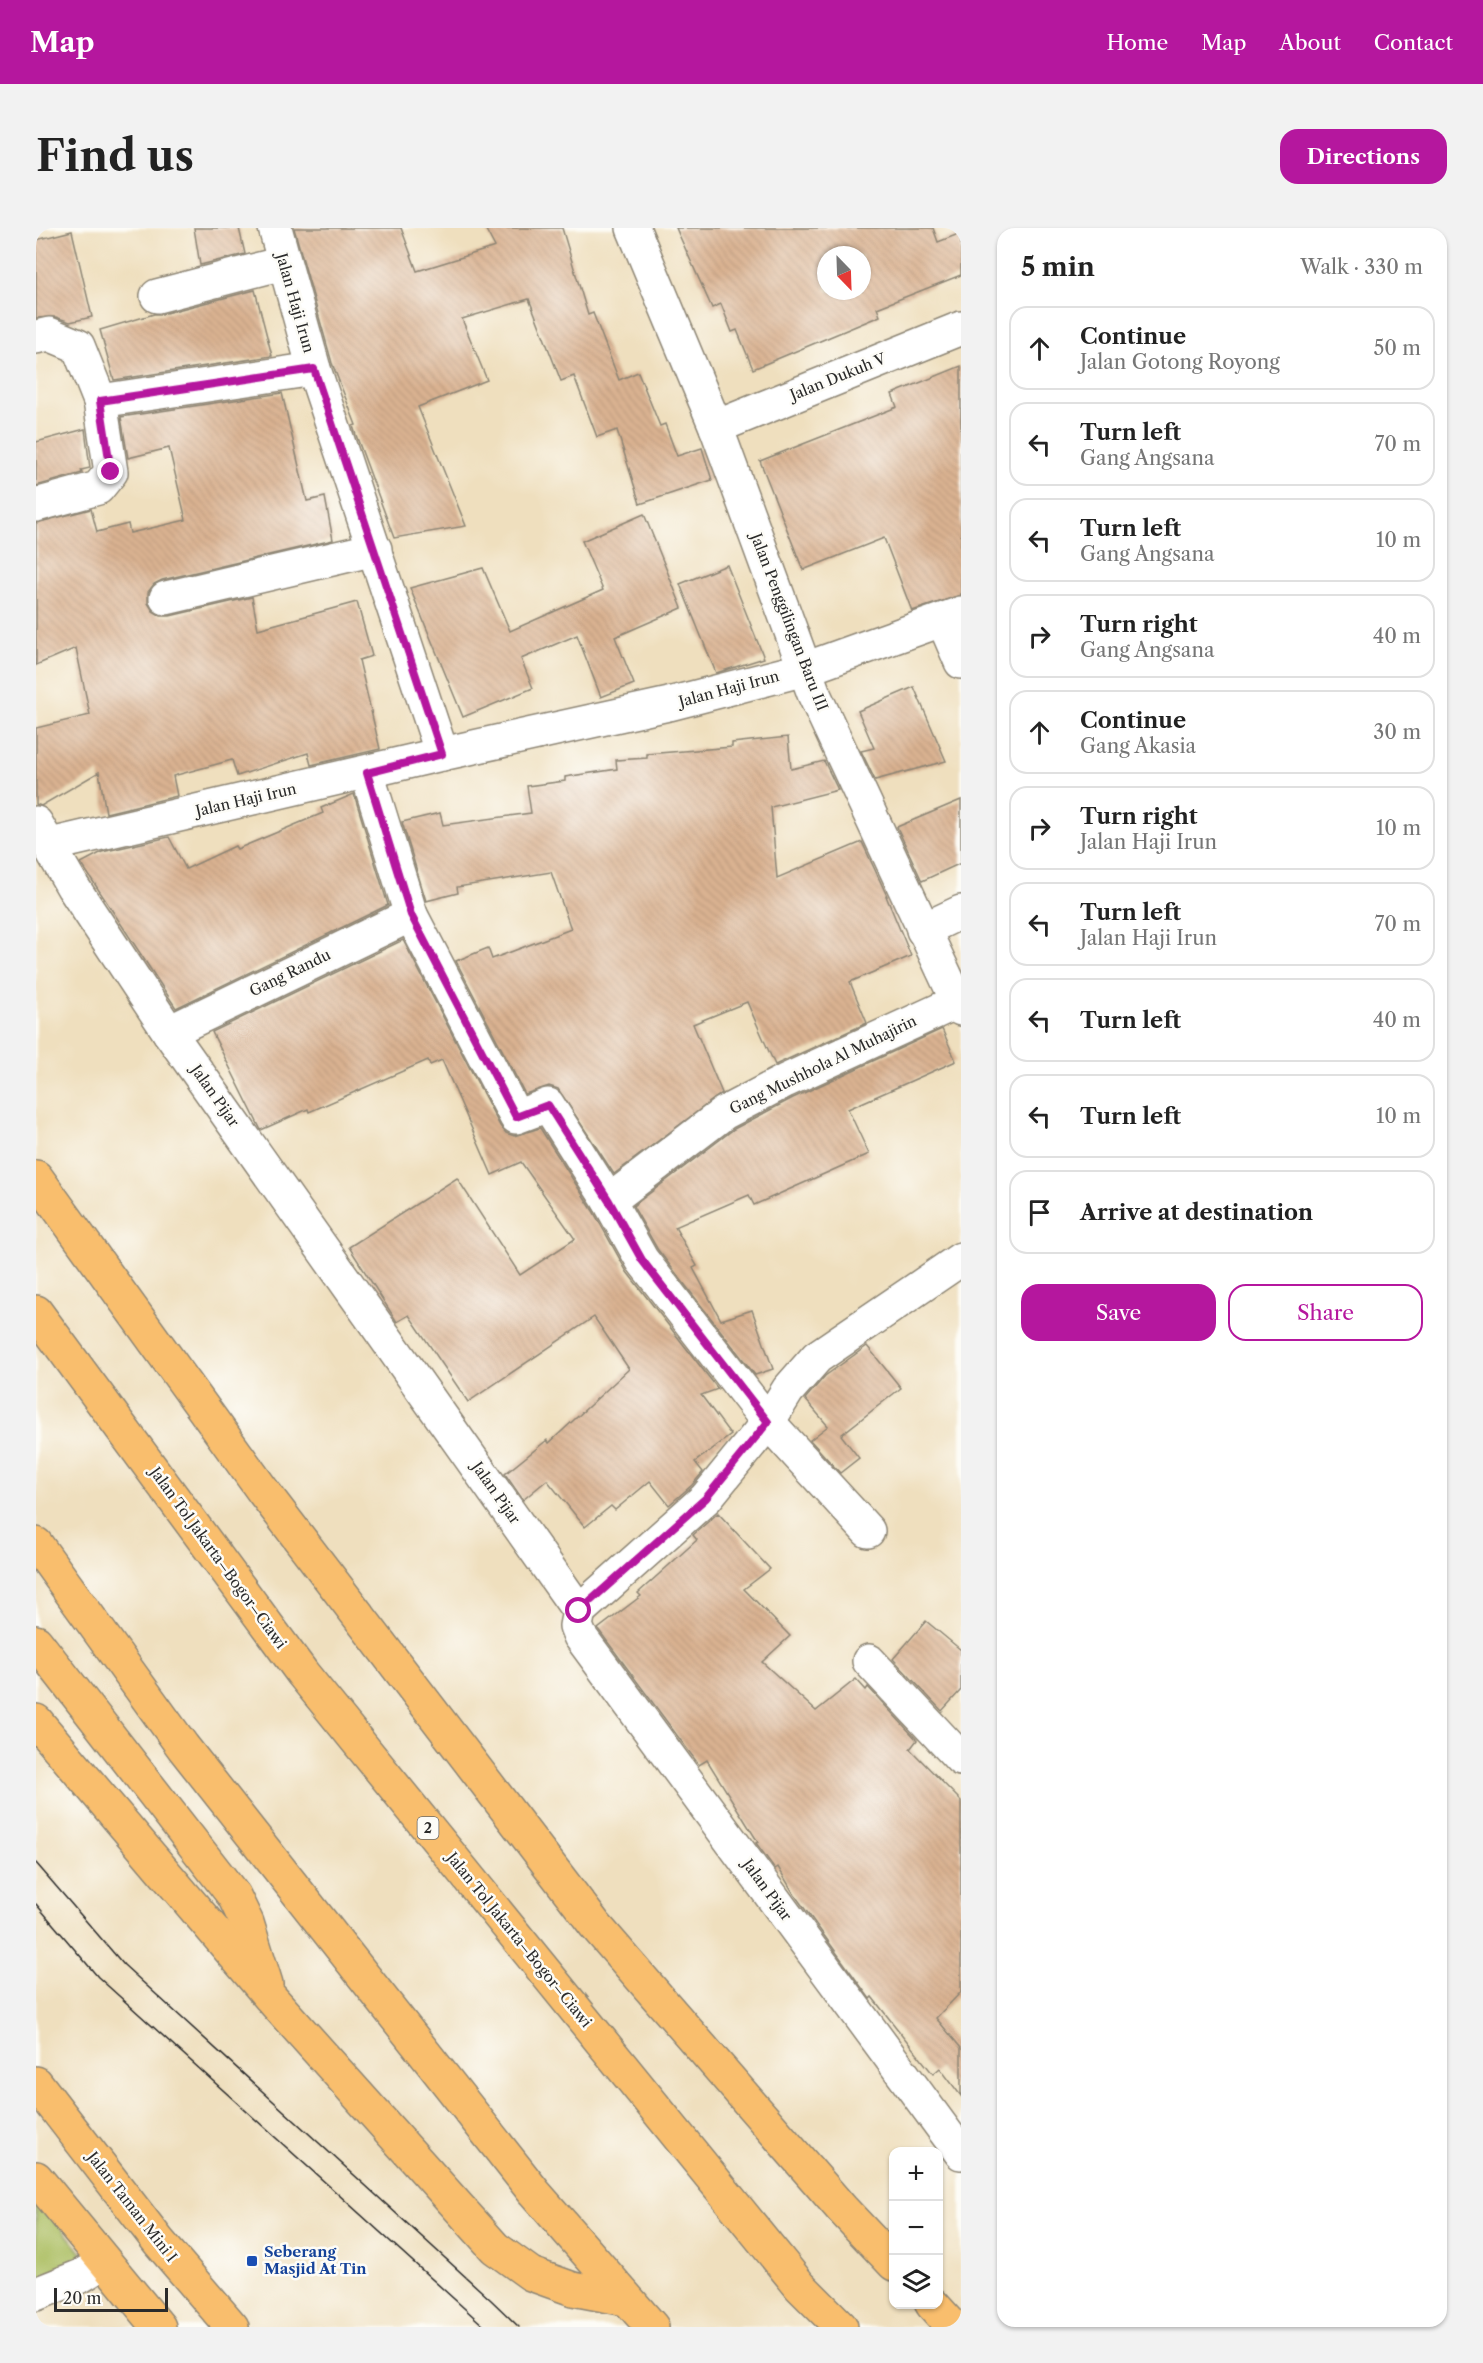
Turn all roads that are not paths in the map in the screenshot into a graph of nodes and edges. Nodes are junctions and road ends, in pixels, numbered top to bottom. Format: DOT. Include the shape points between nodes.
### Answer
graph roads {
  1 [pos="275,228"];
  2 [pos="633,228"];
  3 [pos="283,263"];
  4 [pos="157,296"];
  5 [pos="961,328"];
  6 [pos="36,337"];
  7 [pos="314,369"];
  8 [pos="100,401"];
  9 [pos="716,427"];
  10 [pos="36,505"];
  11 [pos="375,549"];
  12 [pos="166,598"];
  13 [pos="952,616"];
  14 [pos="961,662"];
  15 [pos="805,669"];
  16 [pos="442,754"];
  17 [pos="367,773"];
  18 [pos="43,834"];
  19 [pos="961,912"];
  20 [pos="411,915"];
  21 [pos="923,930"];
  22 [pos="959,1005"];
  23 [pos="169,1032"];
  24 [pos="36,1177"];
  25 [pos="609,1201"];
  26 [pos="961,1259"];
  27 [pos="36,1312"];
  28 [pos="768,1422"];
  29 [pos="868,1532"];
  30 [pos="36,1544"];
  31 [pos="579,1611"];
  32 [pos="36,1642"];
  33 [pos="869,1661"];
  34 [pos="36,1721"];
  35 [pos="961,1759"];
  36 [pos="270,1997"];
  37 [pos="36,2084"];
  38 [pos="961,2153"];
  39 [pos="36,2178"];
  40 [pos="889,2259"];
  41 [pos="104,2262"];
  42 [pos="36,2294"];
  43 [pos="626,2300"];
  44 [pos="937,2309"];
  45 [pos="159,2327"];
  46 [pos="232,2327"];
  47 [pos="652,2327"];
  48 [pos="841,2327"];
  49 [pos="953,2327"];
  1 -- 3 [label="street, Jalan Haji Irun"];
  2 -- 9 [label="street, Jalan Penggilingan Baru III"];
  3 -- 4 [label="street"];
  3 -- 7 [label="street, Jalan Haji Irun"];
  5 -- 9 [label="street, Jalan Dukuh V"];
  6 -- 8 [label="street" via="49,334 78,346"];
  7 -- 8 [label="street"];
  7 -- 11 [label="street, Jalan Haji Irun"];
  8 -- 10 [label="street" via="111,472 98,488"];
  9 -- 15 [label="street, Jalan Penggilingan Baru III"];
  11 -- 12 [label="street"];
  11 -- 16 [label="street, Jalan Haji Irun"];
  13 -- 14 [label="street"];
  13 -- 15 [label="street, Jalan Haji Irun"];
  15 -- 16 [label="street, Jalan Haji Irun" via="669,704"];
  15 -- 21 [label="street, Jalan Penggilingan Baru III"];
  16 -- 17 [label="street, Jalan Haji Irun"];
  17 -- 18 [label="street, Jalan Haji Irun"];
  17 -- 20 [label="street"];
  18 -- 23 [label="street, Jalan Pijar"];
  19 -- 21 [label="street"];
  20 -- 23 [label="street, Gang Randu"];
  20 -- 25 [label="street" via="516,1117 548,1105"];
  21 -- 22 [label="street, Jalan Penggilingan Baru III"];
  22 -- 25 [label="street, Gang Mushhola Al Muhajirin" via="785,1081 723,1113"];
  23 -- 31 [label="street, Jalan Pijar"];
  24 -- 40 [label="main road" via="263,1491 595,1925"];
  25 -- 28 [label="street" via="642,1260"];
  26 -- 28 [label="street" via="817,1357 788,1390"];
  27 -- 48 [label="main road, Jalan Tol Jakarta–Bogor–Ciawi / 2" via="303,1674 800,2286"];
  28 -- 29 [label="street"];
  28 -- 31 [label="street" via="706,1498"];
  30 -- 43 [label="main road" via="183,1747 534,2192"];
  31 -- 38 [label="street, Jalan Pijar" via="576,1626 580,1636"];
  32 -- 36 [label="main road" via="234,1896 247,1923"];
  33 -- 35 [label="street"];
  34 -- 36 [label="main road"];
  36 -- 43 [label="main road" via="495,2248 531,2274 573,2289"];
  37 -- 46 [label="main road, Jalan Taman Mini I" via="159,2242"];
  39 -- 41 [label="main road"];
  41 -- 42 [label="street"];
  41 -- 45 [label="main road"];
  43 -- 47 [label="main road"];
  44 -- 49 [label="main road"];
}
